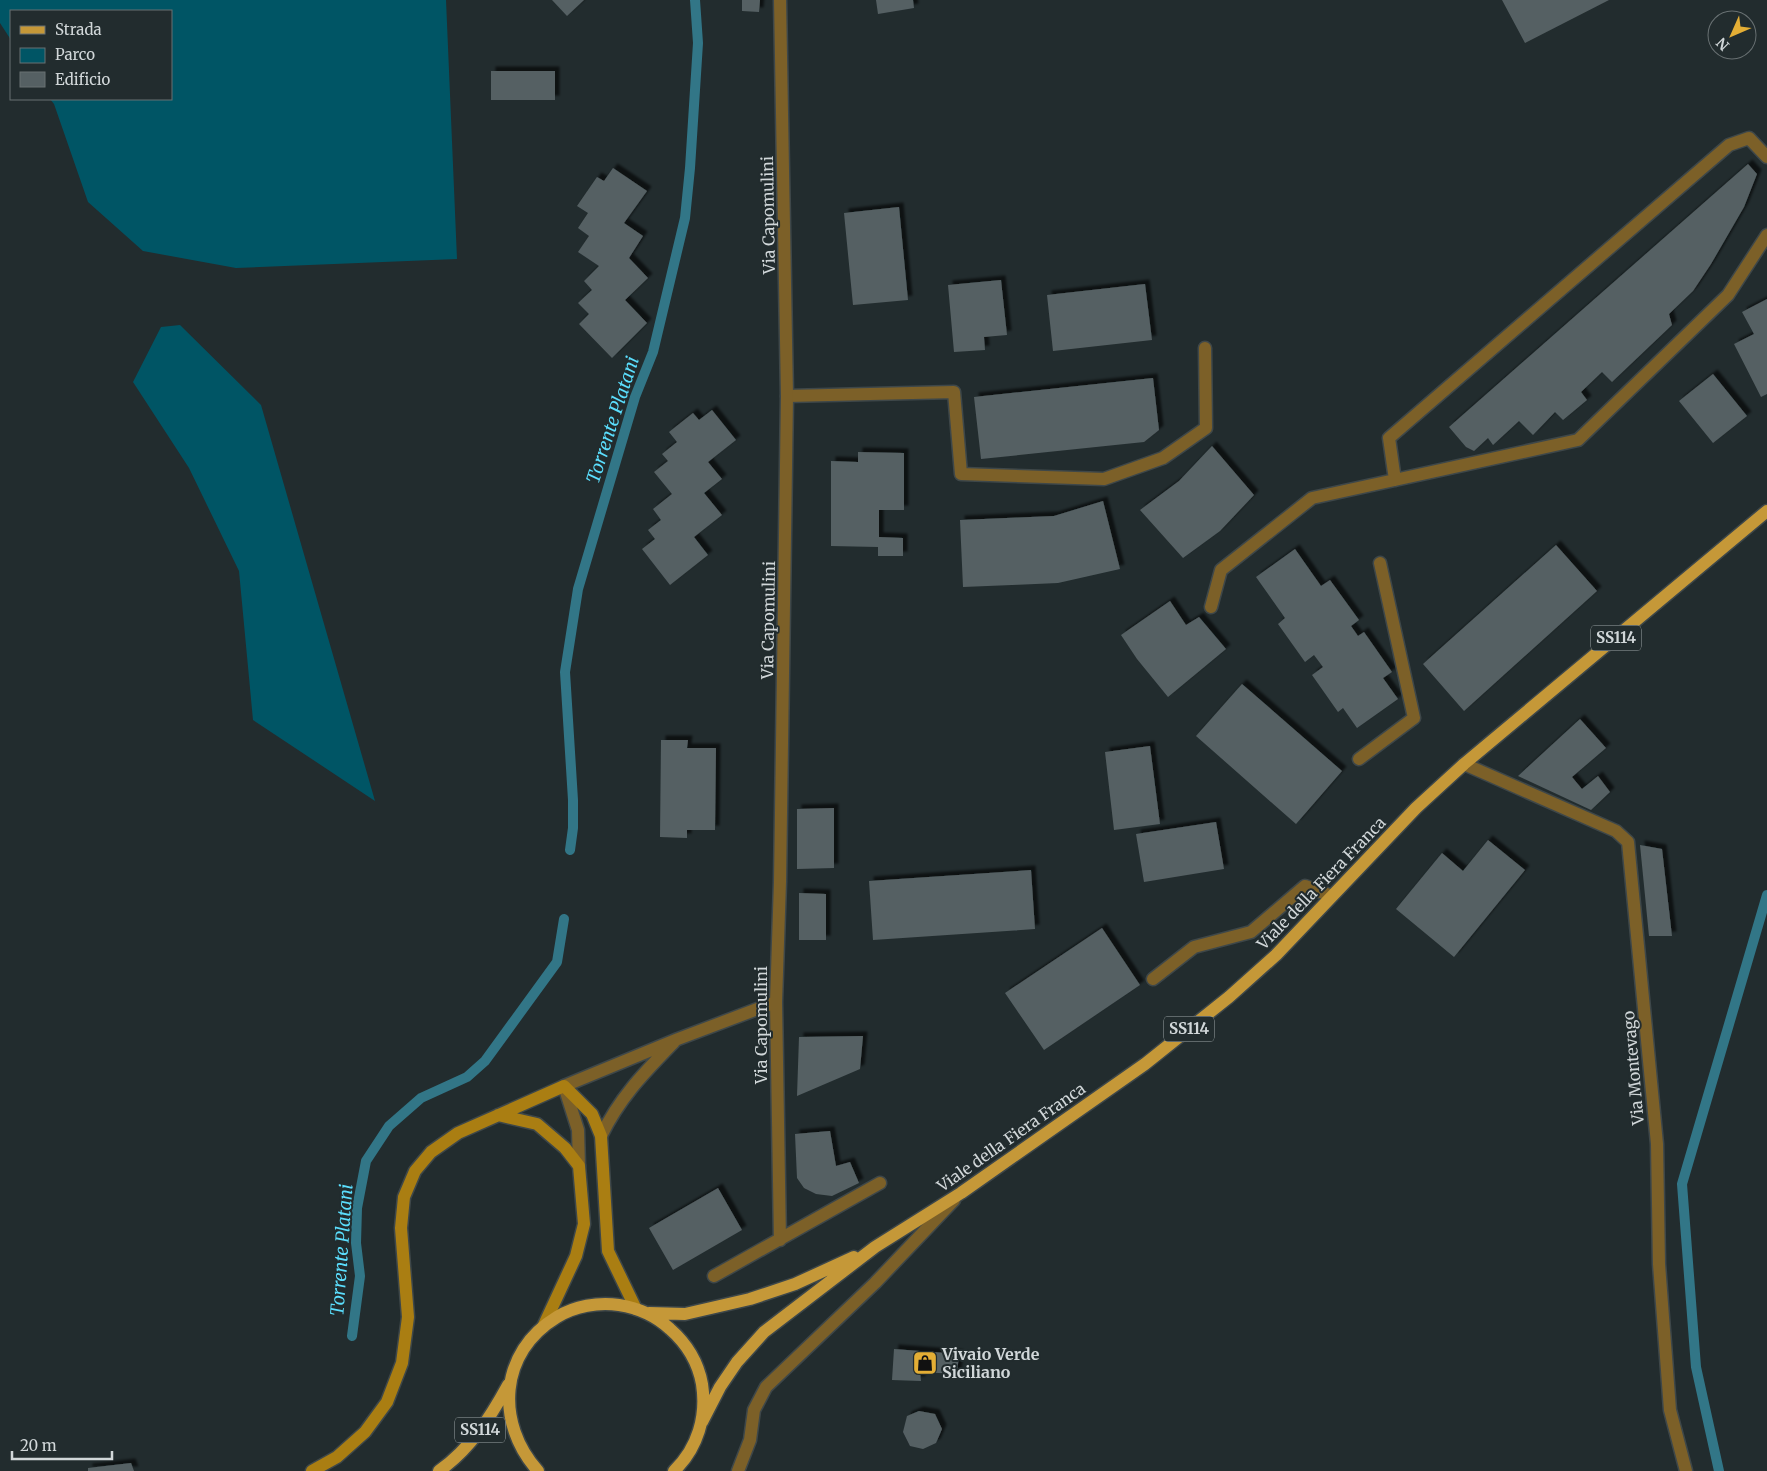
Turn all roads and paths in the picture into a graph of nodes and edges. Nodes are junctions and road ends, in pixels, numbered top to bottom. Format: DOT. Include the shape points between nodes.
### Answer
graph roads {
  1 [pos="780,0"];
  2 [pos="1767,157"];
  3 [pos="1767,235"];
  4 [pos="1205,348"];
  5 [pos="787,396"];
  6 [pos="1395,480"];
  7 [pos="1767,511"];
  8 [pos="1380,563"];
  9 [pos="1211,607"];
  10 [pos="1359,759"];
  11 [pos="1464,764"];
  12 [pos="1332,896"];
  13 [pos="1153,979"];
  14 [pos="776,1002"];
  15 [pos="678,1039"];
  16 [pos="564,1086"];
  17 [pos="498,1115"];
  18 [pos="601,1136"];
  19 [pos="579,1166"];
  20 [pos="880,1184"];
  21 [pos="961,1193"];
  22 [pos="780,1240"];
  23 [pos="875,1247"];
  24 [pos="714,1276"];
  25 [pos="641,1311"];
  26 [pos="543,1327"];
  27 [pos="511,1380"];
  28 [pos="702,1422"];
  29 [pos="312,1471"];
  30 [pos="439,1471"];
  31 [pos="538,1471"];
  32 [pos="674,1471"];
  33 [pos="738,1471"];
  34 [pos="1686,1471"];
  1 -- 5 [label="street, Via Capomulini"];
  2 -- 6 [label="street" via="1749,138 1729,145 1390,438"];
  3 -- 6 [label="street" via="1728,295 1578,440"];
  4 -- 5 [label="street" via="1206,428 1162,458 1104,479 961,474 954,392"];
  5 -- 14 [label="street, Via Capomulini"];
  6 -- 9 [label="street" via="1312,498 1221,570"];
  7 -- 11 [label="main road, Viale della Fiera Franca / SS114"];
  8 -- 10 [label="street" via="1414,718"];
  11 -- 12 [label="main road, Viale della Fiera Franca / SS114" via="1416,808"];
  11 -- 34 [label="street, Via Montevago" via="1616,831 1628,842 1657,1144 1659,1264 1670,1410"];
  12 -- 13 [label="street" via="1305,886 1251,932 1194,947"];
  12 -- 21 [label="main road, Viale della Fiera Franca / SS114" via="1276,955 1229,997 1145,1064"];
  14 -- 15 [label="street"];
  14 -- 22 [label="street, Via Capomulini"];
  15 -- 16 [label="street"];
  15 -- 18 [label="street" via="637,1080 612,1113"];
  16 -- 17 [label="main road"];
  16 -- 18 [label="main road" via="592,1114"];
  16 -- 19 [label="street" via="578,1130"];
  17 -- 19 [label="main road" via="537,1124 565,1148"];
  17 -- 29 [label="main road" via="458,1133 431,1152 415,1171 404,1197 401,1228 408,1317 402,1364 387,1402 365,1432 337,1457"];
  18 -- 25 [label="main road" via="608,1251"];
  19 -- 26 [label="main road" via="584,1224 576,1256"];
  20 -- 22 [label="street"];
  21 -- 23 [label="main road, Viale della Fiera Franca / SS114"];
  21 -- 33 [label="street" via="875,1283 766,1387 754,1410 750,1440"];
  22 -- 24 [label="street"];
  23 -- 25 [label="main road" via="795,1284 750,1299 685,1314"];
  23 -- 28 [label="main road" via="764,1332 731,1371"];
  25 -- 26 [label="main road" via="614,1304 593,1305 566,1312"];
  25 -- 28 [label="main road" via="665,1324 688,1348 701,1378"];
  26 -- 27 [label="main road" via="522,1351"];
  27 -- 30 [label="main road, SS114" via="487,1422 455,1460"];
  27 -- 31 [label="main road" via="509,1408 514,1435"];
  28 -- 32 [label="main road" via="690,1452"];
}
